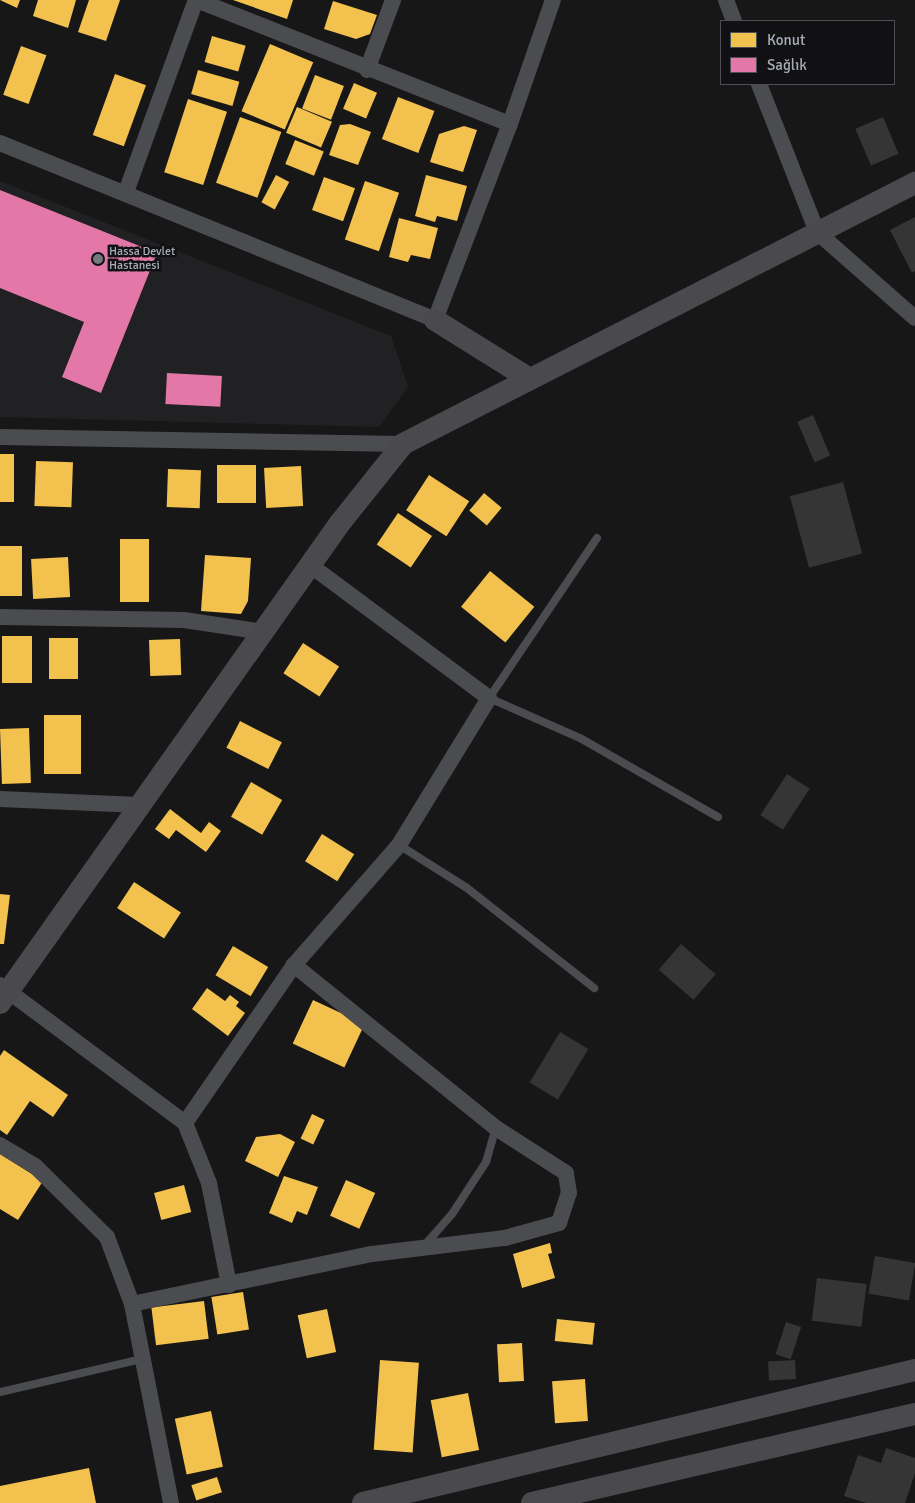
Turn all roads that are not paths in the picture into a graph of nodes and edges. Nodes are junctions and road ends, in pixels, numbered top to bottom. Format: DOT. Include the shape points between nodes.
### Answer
graph roads {
  1 [pos="197,0"];
  2 [pos="393,0"];
  3 [pos="553,0"];
  4 [pos="726,0"];
  5 [pos="734,20"];
  6 [pos="367,70"];
  7 [pos="759,85"];
  8 [pos="510,124"];
  9 [pos="0,143"];
  10 [pos="915,182"];
  11 [pos="126,192"];
  12 [pos="817,232"];
  13 [pos="915,318"];
  14 [pos="435,320"];
  15 [pos="528,378"];
  16 [pos="0,437"];
  17 [pos="403,444"];
  18 [pos="597,538"];
  19 [pos="310,565"];
  20 [pos="0,617"];
  21 [pos="262,632"];
  22 [pos="489,698"];
  23 [pos="0,800"];
  24 [pos="139,805"];
  25 [pos="718,817"];
  26 [pos="399,845"];
  27 [pos="294,965"];
  28 [pos="594,988"];
  29 [pos="2,993"];
  30 [pos="185,1124"];
  31 [pos="496,1128"];
  32 [pos="0,1145"];
  33 [pos="421,1250"];
  34 [pos="229,1285"];
  35 [pos="132,1304"];
  36 [pos="142,1359"];
  37 [pos="915,1370"];
  38 [pos="0,1392"];
  39 [pos="915,1414"];
  40 [pos="171,1503"];
  41 [pos="363,1503"];
  42 [pos="532,1503"];
  1 -- 6 [label="street"];
  1 -- 11 [label="street"];
  2 -- 6 [label="street"];
  3 -- 8 [label="street"];
  4 -- 5 [label="street"];
  6 -- 8 [label="street"];
  7 -- 12 [label="street"];
  8 -- 14 [label="street"];
  9 -- 11 [label="street"];
  10 -- 12 [label="street"];
  11 -- 14 [label="street"];
  12 -- 13 [label="street"];
  12 -- 15 [label="street"];
  14 -- 15 [label="street"];
  15 -- 17 [label="street"];
  16 -- 17 [label="street"];
  17 -- 19 [label="street"];
  18 -- 22 [label="lane"];
  19 -- 21 [label="street"];
  19 -- 22 [label="street"];
  20 -- 21 [label="street" via="184,620"];
  21 -- 24 [label="street"];
  22 -- 25 [label="lane" via="580,738"];
  22 -- 26 [label="street"];
  23 -- 24 [label="street"];
  24 -- 29 [label="street"];
  26 -- 27 [label="street"];
  26 -- 28 [label="lane" via="467,888"];
  27 -- 30 [label="street"];
  27 -- 31 [label="street"];
  29 -- 30 [label="street"];
  30 -- 34 [label="street" via="209,1183"];
  31 -- 33 [label="lane" via="486,1162 452,1214"];
  31 -- 33 [label="street" via="566,1173 570,1193 559,1223 505,1238"];
  32 -- 35 [label="street" via="35,1166 107,1236"];
  33 -- 34 [label="street" via="372,1254"];
  34 -- 35 [label="street"];
  35 -- 36 [label="street"];
  36 -- 38 [label="lane"];
  36 -- 40 [label="street"];
  37 -- 41 [label="street"];
  39 -- 42 [label="street"];
}
